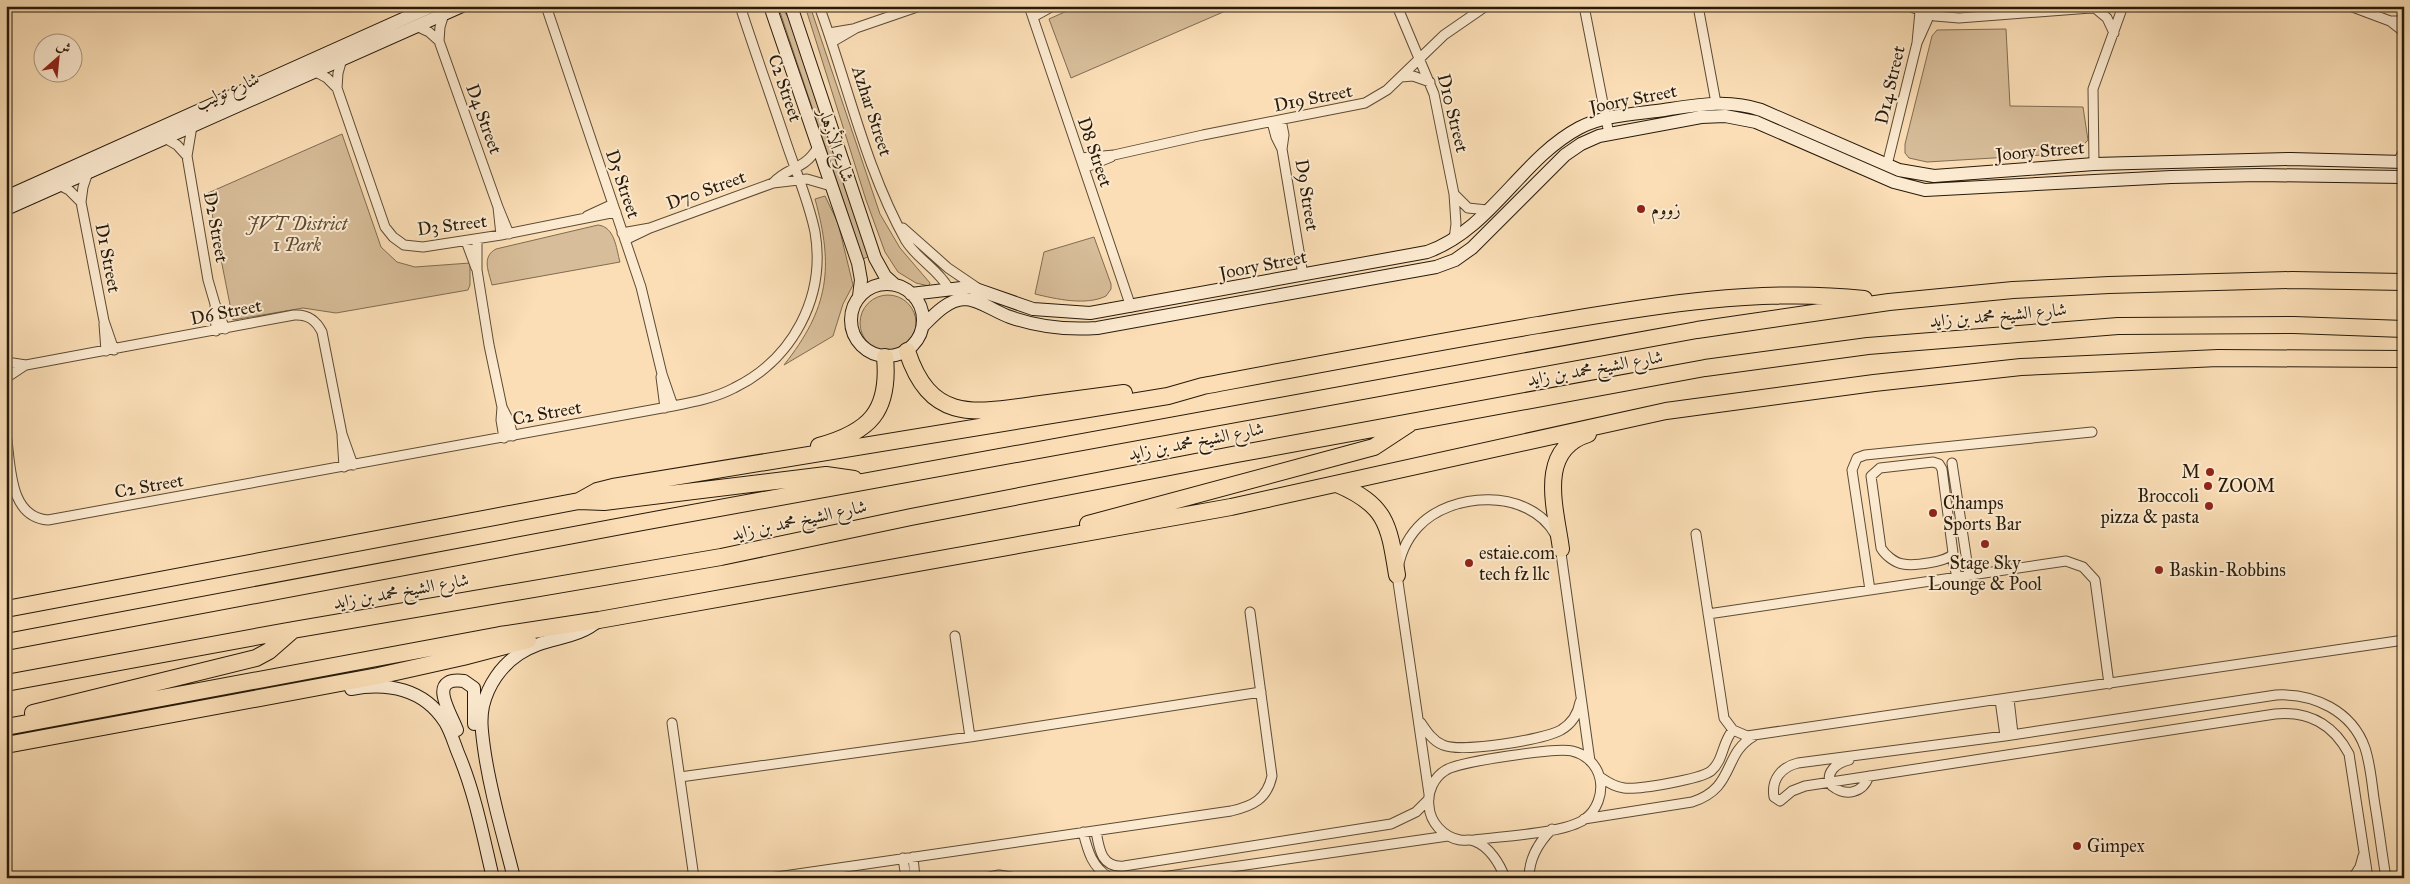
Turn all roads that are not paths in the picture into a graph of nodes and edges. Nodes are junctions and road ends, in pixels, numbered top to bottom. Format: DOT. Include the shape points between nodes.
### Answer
graph roads {
  1 [pos="432,6"];
  2 [pos="462,6"];
  3 [pos="546,6"];
  4 [pos="740,6"];
  5 [pos="770,6"];
  6 [pos="791,6"];
  7 [pos="819,6"];
  8 [pos="920,6"];
  9 [pos="1053,6"];
  10 [pos="1398,6"];
  11 [pos="1486,6"];
  12 [pos="1584,6"];
  13 [pos="1698,6"];
  14 [pos="1909,6"];
  15 [pos="2117,6"];
  16 [pos="2123,6"];
  17 [pos="2350,6"];
  18 [pos="1031,7"];
  19 [pos="2095,8"];
  20 [pos="1920,11"];
  21 [pos="444,14"];
  22 [pos="1930,14"];
  23 [pos="1033,17"];
  24 [pos="2390,21"];
  25 [pos="2404,21"];
  26 [pos="416,26"];
  27 [pos="2404,32"];
  28 [pos="2114,33"];
  29 [pos="831,37"];
  30 [pos="439,42"];
  31 [pos="1917,43"];
  32 [pos="1420,57"];
  33 [pos="342,59"];
  34 [pos="314,71"];
  35 [pos="1401,77"];
  36 [pos="1430,82"];
  37 [pos="337,88"];
  38 [pos="1716,103"];
  39 [pos="1606,118"];
  40 [pos="1277,121"];
  41 [pos="192,126"];
  42 [pos="1608,134"];
  43 [pos="165,138"];
  44 [pos="818,147"];
  45 [pos="1114,155"];
  46 [pos="187,156"];
  47 [pos="1081,158"];
  48 [pos="2402,158"];
  49 [pos="2094,164"];
  50 [pos="1887,165"];
  51 [pos="1084,168"];
  52 [pos="795,170"];
  53 [pos="88,172"];
  54 [pos="2404,178"];
  55 [pos="798,179"];
  56 [pos="773,183"];
  57 [pos="2047,183"];
  58 [pos="59,185"];
  59 [pos="832,186"];
  60 [pos="1454,194"];
  61 [pos="6,197"];
  62 [pos="81,202"];
  63 [pos="6,208"];
  64 [pos="614,208"];
  65 [pos="1487,210"];
  66 [pos="900,224"];
  67 [pos="505,235"];
  68 [pos="624,237"];
  69 [pos="1454,239"];
  70 [pos="477,240"];
  71 [pos="466,241"];
  72 [pos="478,270"];
  73 [pos="1303,275"];
  74 [pos="2404,282"];
  75 [pos="895,285"];
  76 [pos="978,288"];
  77 [pos="949,289"];
  78 [pos="912,294"];
  79 [pos="860,296"];
  80 [pos="1254,300"];
  81 [pos="1008,301"];
  82 [pos="1889,302"];
  83 [pos="1131,307"];
  84 [pos="1002,314"];
  85 [pos="923,326"];
  86 [pos="1076,328"];
  87 [pos="2404,328"];
  88 [pos="220,330"];
  89 [pos="110,350"];
  90 [pos="907,351"];
  91 [pos="885,357"];
  92 [pos="2337,358"];
  93 [pos="2404,359"];
  94 [pos="6,364"];
  95 [pos="26,365"];
  96 [pos="2404,371"];
  97 [pos="6,378"];
  98 [pos="1203,386"];
  99 [pos="669,407"];
  100 [pos="1666,410"];
  101 [pos="1411,422"];
  102 [pos="2092,432"];
  103 [pos="6,433"];
  104 [pos="508,437"];
  105 [pos="1952,463"];
  106 [pos="349,466"];
  107 [pos="737,468"];
  108 [pos="865,482"];
  109 [pos="1337,484"];
  110 [pos="579,501"];
  111 [pos="1696,534"];
  112 [pos="1062,538"];
  113 [pos="1561,549"];
  114 [pos="1952,556"];
  115 [pos="1398,575"];
  116 [pos="1969,575"];
  117 [pos="1956,577"];
  118 [pos="1870,590"];
  119 [pos="6,609"];
  120 [pos="1250,612"];
  121 [pos="1708,614"];
  122 [pos="599,620"];
  123 [pos="574,624"];
  124 [pos="293,630"];
  125 [pos="955,636"];
  126 [pos="2401,641"];
  127 [pos="6,642"];
  128 [pos="6,683"];
  129 [pos="2109,684"];
  130 [pos="307,690"];
  131 [pos="1261,692"];
  132 [pos="1581,698"];
  133 [pos="2004,699"];
  134 [pos="1418,719"];
  135 [pos="6,720"];
  136 [pos="672,723"];
  137 [pos="6,727"];
  138 [pos="1733,730"];
  139 [pos="2009,735"];
  140 [pos="1754,736"];
  141 [pos="970,737"];
  142 [pos="6,745"];
  143 [pos="1860,755"];
  144 [pos="1590,761"];
  145 [pos="486,767"];
  146 [pos="466,769"];
  147 [pos="1869,776"];
  148 [pos="680,777"];
  149 [pos="1600,777"];
  150 [pos="1830,782"];
  151 [pos="1429,796"];
  152 [pos="1584,820"];
  153 [pos="1096,830"];
  154 [pos="1552,830"];
  155 [pos="1083,832"];
  156 [pos="1448,836"];
  157 [pos="1474,840"];
  158 [pos="2364,850"];
  159 [pos="908,858"];
  160 [pos="515,875"];
  161 [pos="493,878"];
  162 [pos="694,878"];
  163 [pos="770,878"];
  164 [pos="906,878"];
  165 [pos="915,878"];
  166 [pos="985,878"];
  167 [pos="1016,878"];
  168 [pos="1110,878"];
  169 [pos="1155,878"];
  170 [pos="1505,878"];
  171 [pos="1529,878"];
  172 [pos="2353,878"];
  173 [pos="2368,878"];
  174 [pos="2386,878"];
  1 -- 61 [label="street, شارع توليب"];
  2 -- 21 [label="street, شارع توليب"];
  3 -- 64 [label="street, D5 Street"];
  4 -- 52 [label="street, C2 Street"];
  5 -- 44 [label="street, شارع الأزهار"];
  6 -- 75 [label="street, شارع الأزهار" via="875,258 885,276"];
  7 -- 29 [label="street, Azhar Street"];
  8 -- 29 [label="street"];
  9 -- 23 [label="street"];
  10 -- 32 [label="street, D10 Street"];
  11 -- 32 [label="street, D19 Street" via="1458,24"];
  12 -- 39 [label="street"];
  13 -- 38 [label="street"];
  14 -- 20 [label="street"];
  15 -- 19 [label="street"];
  16 -- 28 [label="street"];
  17 -- 24 [label="street"];
  18 -- 23 [label="street, D8 Street"];
  19 -- 22 [label="street" via="1958,18"];
  19 -- 28 [label="street" via="2107,18"];
  20 -- 22 [label="street"];
  20 -- 31 [label="street, D14 Street"];
  21 -- 26 [label="street, شارع توليب"];
  21 -- 30 [label="street, D4 Street"];
  22 -- 31 [label="street"];
  23 -- 47 [label="street, D8 Street"];
  24 -- 25 [label="street"];
  24 -- 27 [label="street"];
  26 -- 30 [label="street"];
  26 -- 33 [label="street, شارع توليب"];
  28 -- 49 [label="street" via="2092,96"];
  29 -- 66 [label="street, Azhar Street" via="873,168"];
  30 -- 67 [label="street, D4 Street"];
  31 -- 50 [label="street, D14 Street"];
  32 -- 35 [label="street, D19 Street"];
  32 -- 36 [label="street, D10 Street"];
  33 -- 34 [label="street, شارع توليب"];
  33 -- 37 [label="street, D3 Street"];
  34 -- 37 [label="street"];
  34 -- 41 [label="street, شارع توليب"];
  35 -- 36 [label="street" via="1413,76"];
  35 -- 40 [label="street, D19 Street" via="1365,104"];
  36 -- 60 [label="street, D10 Street" via="1439,112"];
  37 -- 71 [label="street, D3 Street" via="389,232 404,244 416,248"];
  38 -- 39 [label="street, Joory Street"];
  38 -- 50 [label="street, Joory Street" via="1739,104 1761,110"];
  39 -- 42 [label="street"];
  39 -- 65 [label="street, Joory Street" via="1563,138"];
  40 -- 45 [label="street, D19 Street"];
  40 -- 73 [label="street, D9 Street" via="1276,137 1282,149"];
  41 -- 43 [label="street, شارع توليب"];
  41 -- 46 [label="street, D2 Street"];
  42 -- 57 [label="street, Joory Street" via="1701,117 1735,117 1756,122 1914,189 1941,191"];
  42 -- 80 [label="street, Joory Street" via="1581,144 1565,155 1472,248 1450,262 1426,270"];
  43 -- 46 [label="street"];
  43 -- 53 [label="street, شارع توليب"];
  44 -- 52 [label="street, D70 Street"];
  44 -- 59 [label="street, شارع الأزهار"];
  45 -- 47 [label="street, D19 Street"];
  45 -- 51 [label="street, D19 Street"];
  46 -- 88 [label="street, D2 Street"];
  47 -- 51 [label="street, D8 Street"];
  48 -- 49 [label="street, Joory Street"];
  49 -- 50 [label="street, Joory Street" via="1934,176 1910,173"];
  49 -- 57 [label="street" via="2084,171 2055,175"];
  51 -- 83 [label="street, D8 Street"];
  52 -- 55 [label="street, C2 Street"];
  52 -- 56 [label="street, D70 Street"];
  53 -- 58 [label="street, شارع توليب"];
  53 -- 62 [label="street, D1 Street"];
  54 -- 57 [label="street, Joory Street" via="2251,176"];
  55 -- 56 [label="street, D70 Street"];
  55 -- 59 [label="street, D70 Street" via="816,180"];
  55 -- 99 [label="street, C2 Street" via="812,222 817,251 814,289 801,325 779,356 750,380 715,396"];
  56 -- 68 [label="street, D70 Street"];
  58 -- 62 [label="street, D1 Street"];
  58 -- 63 [label="street, شارع توليب"];
  59 -- 79 [label="street, شارع الأزهار" via="858,263"];
  60 -- 65 [label="street" via="1468,208"];
  60 -- 69 [label="street, D10 Street"];
  62 -- 89 [label="street, D1 Street"];
  64 -- 67 [label="street, D3 Street" via="585,218"];
  64 -- 68 [label="street, D5 Street"];
  65 -- 69 [label="street, Joory Street"];
  66 -- 76 [label="street, Azhar Street" via="948,268"];
  66 -- 77 [label="street, Azhar Street" via="912,249"];
  67 -- 70 [label="street, D3 Street"];
  68 -- 99 [label="street, D5 Street" via="641,287"];
  69 -- 73 [label="street, Joory Street" via="1427,252"];
  70 -- 71 [label="street, D3 Street"];
  70 -- 72 [label="street"];
  71 -- 72 [label="street"];
  72 -- 104 [label="street"];
  73 -- 80 [label="street" via="1293,285 1265,291"];
  73 -- 83 [label="street, Joory Street"];
  74 -- 82 [label="highway, شارع الشيخ محمد بن زايد" via="2292,280 2108,284"];
  75 -- 78 [label="street, شارع الأزهار"];
  75 -- 79 [label="street" via="876,286"];
  76 -- 77 [label="street, Joory Street" via="963,286"];
  76 -- 81 [label="street, Joory Street"];
  77 -- 78 [label="street, Joory Street"];
  78 -- 85 [label="street" via="921,309"];
  79 -- 91 [label="street, شارع الأزهار" via="854,303 850,320 854,336 869,352"];
  80 -- 86 [label="street, Joory Street" via="1108,327"];
  81 -- 83 [label="street, Joory Street" via="1033,309 1070,313"];
  81 -- 84 [label="street"];
  82 -- 98 [label="highway" via="1807,294 1695,301 1503,331"];
  82 -- 108 [label="highway, شارع الشيخ محمد بن زايد" via="1697,330"];
  83 -- 86 [label="street" via="1119,316"];
  84 -- 85 [label="street, Joory Street" via="975,301 959,300 942,309"];
  84 -- 86 [label="street, Joory Street" via="1042,325"];
  85 -- 90 [label="street"];
  87 -- 101 [label="highway, شارع الشيخ محمد بن زايد" via="2118,326 1868,346 1706,368"];
  88 -- 89 [label="street, D6 Street"];
  88 -- 106 [label="street, D6 Street" via="294,315 306,316 316,322 322,332"];
  89 -- 95 [label="street, D6 Street"];
  90 -- 91 [label="street"];
  90 -- 98 [label="highway" via="914,373 926,389 946,404 971,411 1166,387"];
  91 -- 107 [label="highway" via="885,393 864,426 842,439"];
  92 -- 93 [label="highway"];
  92 -- 96 [label="highway" via="2355,366"];
  92 -- 100 [label="highway" via="2218,358 2021,367"];
  94 -- 95 [label="street, D6 Street"];
  94 -- 97 [label="street"];
  95 -- 97 [label="street, D6 Street"];
  98 -- 107 [label="highway" via="1168,396"];
  99 -- 104 [label="street, C2 Street"];
  100 -- 109 [label="highway"];
  100 -- 113 [label="highway" via="1578,437 1560,454 1552,477"];
  101 -- 112 [label="highway" via="1374,447 1093,522"];
  101 -- 124 [label="highway, شارع الشيخ محمد بن زايد" via="911,517 721,557"];
  102 -- 118 [label="street" via="1857,458 1852,470"];
  103 -- 106 [label="street, C2 Street" via="19,503 31,516 42,520"];
  104 -- 106 [label="street, C2 Street"];
  105 -- 116 [label="street"];
  107 -- 110 [label="highway" via="613,487"];
  108 -- 110 [label="highway" via="826,475 604,502"];
  108 -- 127 [label="highway, شارع الشيخ محمد بن زايد"];
  109 -- 112 [label="highway"];
  109 -- 115 [label="highway" via="1364,497 1377,508 1391,538"];
  110 -- 119 [label="highway"];
  111 -- 121 [label="street"];
  112 -- 122 [label="highway"];
  113 -- 115 [label="street" via="1552,529 1527,507 1506,500 1477,501 1436,512 1419,526 1401,554"];
  113 -- 132 [label="street"];
  114 -- 114 [label="street" via="1940,466 1933,462 1872,472 1880,545 1884,553 1906,565 1947,560"];
  114 -- 117 [label="street"];
  115 -- 134 [label="street"];
  116 -- 117 [label="street"];
  116 -- 129 [label="street" via="2066,561 2090,572 2097,588"];
  117 -- 118 [label="street"];
  118 -- 121 [label="street"];
  120 -- 131 [label="street"];
  121 -- 138 [label="street" via="1722,711"];
  122 -- 123 [label="highway"];
  122 -- 145 [label="street" via="582,632 533,646 515,656 502,669 490,686 482,711"];
  123 -- 130 [label="highway" via="463,657"];
  123 -- 137 [label="highway"];
  124 -- 128 [label="highway, شارع الشيخ محمد بن زايد"];
  124 -- 135 [label="highway" via="256,658"];
  125 -- 141 [label="street"];
  126 -- 129 [label="street"];
  129 -- 133 [label="street"];
  130 -- 142 [label="highway"];
  130 -- 146 [label="street" via="328,693 382,686 418,696 446,722"];
  131 -- 141 [label="street"];
  131 -- 153 [label="street" via="1272,776 1259,801 1231,811"];
  132 -- 134 [label="street" via="1573,718 1556,732 1472,748 1442,745 1431,737"];
  132 -- 144 [label="street"];
  133 -- 139 [label="street"];
  133 -- 140 [label="street"];
  134 -- 151 [label="street"];
  136 -- 148 [label="street"];
  138 -- 140 [label="street"];
  138 -- 149 [label="street" via="1720,759 1706,774 1633,789 1619,787"];
  139 -- 143 [label="street"];
  139 -- 174 [label="street" via="2276,695 2298,695 2319,701 2346,719 2364,746"];
  140 -- 152 [label="street" via="1740,747 1724,779 1707,796 1692,802"];
  141 -- 148 [label="street"];
  143 -- 150 [label="street" via="1836,765 1830,773"];
  143 -- 150 [label="street" via="1788,766 1775,782 1774,797 1780,801 1800,787"];
  144 -- 149 [label="street"];
  144 -- 151 [label="street" via="1565,749 1463,764 1445,771 1433,785"];
  145 -- 146 [label="street" via="475,732 476,692 468,682 455,680 445,687 442,698 458,734"];
  145 -- 160 [label="street"];
  146 -- 161 [label="street"];
  147 -- 150 [label="street"];
  147 -- 150 [label="street" via="1861,789 1851,793 1841,792"];
  147 -- 158 [label="street" via="2275,714 2301,714 2325,724 2349,754"];
  148 -- 162 [label="street"];
  149 -- 152 [label="street" via="1600,796 1592,813"];
  151 -- 153 [label="street" via="1416,812 1391,824 1124,866 1110,864 1102,857"];
  151 -- 156 [label="street" via="1430,814"];
  152 -- 154 [label="street"];
  153 -- 155 [label="street"];
  154 -- 157 [label="street"];
  154 -- 171 [label="street" via="1536,848"];
  155 -- 159 [label="street"];
  155 -- 168 [label="street" via="1092,861"];
  156 -- 157 [label="street"];
  156 -- 169 [label="street"];
  157 -- 170 [label="street" via="1496,860"];
  158 -- 172 [label="street"];
  158 -- 173 [label="street"];
  159 -- 163 [label="street"];
  159 -- 164 [label="street"];
  159 -- 165 [label="street"];
  166 -- 167 [label="street" via="1000,875"];
}
